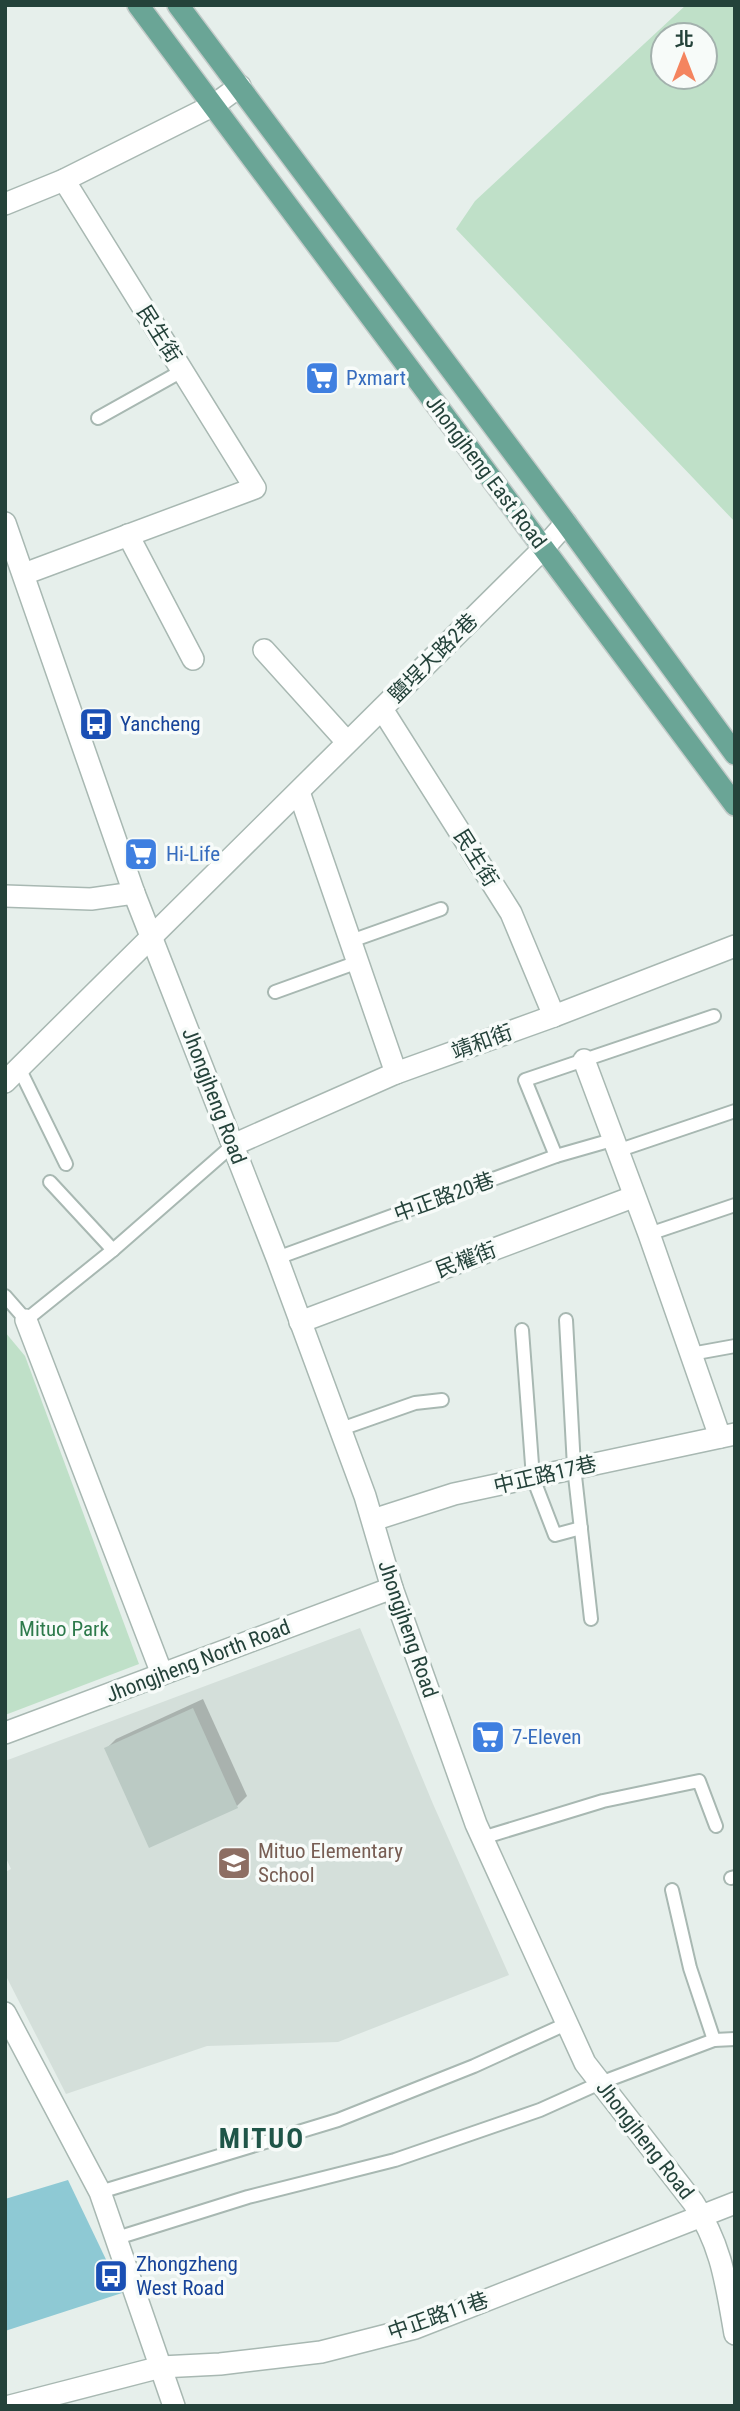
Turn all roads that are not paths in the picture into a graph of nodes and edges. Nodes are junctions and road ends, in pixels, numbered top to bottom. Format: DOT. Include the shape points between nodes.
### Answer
graph roads {
  1 [pos="138,5"];
  2 [pos="178,5"];
  3 [pos="240,86"];
  4 [pos="214,106"];
  5 [pos="64,180"];
  6 [pos="5,204"];
  7 [pos="182,371"];
  8 [pos="98,418"];
  9 [pos="5,523"];
  10 [pos="566,523"];
  11 [pos="128,535"];
  12 [pos="543,549"];
  13 [pos="24,574"];
  14 [pos="264,650"];
  15 [pos="193,659"];
  16 [pos="382,709"];
  17 [pos="347,742"];
  18 [pos="735,754"];
  19 [pos="299,792"];
  20 [pos="735,805"];
  21 [pos="134,893"];
  22 [pos="5,897"];
  23 [pos="441,909"];
  24 [pos="152,935"];
  25 [pos="351,941"];
  26 [pos="735,946"];
  27 [pos="358,962"];
  28 [pos="275,992"];
  29 [pos="554,1016"];
  30 [pos="713,1016"];
  31 [pos="584,1060"];
  32 [pos="396,1073"];
  33 [pos="12,1075"];
  34 [pos="735,1111"];
  35 [pos="233,1145"];
  36 [pos="614,1145"];
  37 [pos="556,1156"];
  38 [pos="66,1164"];
  39 [pos="50,1182"];
  40 [pos="633,1197"];
  41 [pos="735,1205"];
  42 [pos="649,1234"];
  43 [pos="113,1250"];
  44 [pos="277,1258"];
  45 [pos="5,1296"];
  46 [pos="566,1320"];
  47 [pos="26,1321"];
  48 [pos="300,1322"];
  49 [pos="523,1330"];
  50 [pos="735,1346"];
  51 [pos="691,1354"];
  52 [pos="442,1400"];
  53 [pos="341,1429"];
  54 [pos="727,1436"];
  55 [pos="574,1467"];
  56 [pos="533,1478"];
  57 [pos="373,1520"];
  58 [pos="581,1528"];
  59 [pos="392,1588"];
  60 [pos="591,1619"];
  61 [pos="162,1674"];
  62 [pos="5,1734"];
  63 [pos="716,1826"];
  64 [pos="482,1838"];
  65 [pos="672,1890"];
  66 [pos="5,2013"];
  67 [pos="566,2024"];
  68 [pos="735,2039"];
  69 [pos="713,2040"];
  70 [pos="13,2045"];
  71 [pos="600,2083"];
  72 [pos="100,2192"];
  73 [pos="735,2203"];
  74 [pos="702,2215"];
  75 [pos="117,2238"];
  76 [pos="735,2334"];
  77 [pos="161,2367"];
  78 [pos="10,2406"];
  79 [pos="174,2406"];
  1 -- 4 [label="main road, Jhongjheng East Road"];
  2 -- 3 [label="main road, Jhongjheng East Road"];
  3 -- 4 [label="street"];
  3 -- 10 [label="main road, Jhongjheng East Road"];
  4 -- 5 [label="street"];
  4 -- 12 [label="main road, Jhongjheng East Road"];
  5 -- 6 [label="street"];
  5 -- 7 [label="street, 民生街"];
  7 -- 8 [label="lane"];
  7 -- 11 [label="street, 民生街" via="254,488"];
  9 -- 13 [label="street, Jhongjheng Road"];
  10 -- 12 [label="street, 鹽埕大路2巷"];
  10 -- 18 [label="main road, Jhongjheng East Road"];
  11 -- 13 [label="street"];
  11 -- 15 [label="street"];
  12 -- 16 [label="street, 鹽埕大路2巷"];
  12 -- 20 [label="main road, Jhongjheng East Road"];
  13 -- 21 [label="street, Jhongjheng Road"];
  14 -- 17 [label="street"];
  16 -- 17 [label="street, 鹽埕大路2巷"];
  16 -- 29 [label="street, 民生街" via="511,913"];
  17 -- 19 [label="street, 鹽埕大路2巷"];
  19 -- 24 [label="street, 鹽埕大路2巷"];
  19 -- 25 [label="street"];
  21 -- 22 [label="street" via="91,899"];
  21 -- 24 [label="street, Jhongjheng Road"];
  23 -- 25 [label="lane"];
  24 -- 33 [label="street, 鹽埕大路2巷"];
  24 -- 35 [label="street, Jhongjheng Road"];
  25 -- 27 [label="street"];
  26 -- 29 [label="street, 靖和街"];
  27 -- 28 [label="lane"];
  27 -- 32 [label="street"];
  29 -- 32 [label="street, 靖和街"];
  30 -- 31 [label="lane"];
  31 -- 36 [label="street"];
  31 -- 37 [label="lane" via="525,1080"];
  32 -- 35 [label="street, 靖和街"];
  33 -- 38 [label="lane"];
  34 -- 36 [label="lane, 中正路20巷"];
  35 -- 43 [label="lane"];
  35 -- 44 [label="street, Jhongjheng Road"];
  36 -- 37 [label="lane, 中正路20巷"];
  36 -- 40 [label="street"];
  37 -- 44 [label="lane, 中正路20巷"];
  39 -- 43 [label="lane"];
  40 -- 42 [label="street"];
  40 -- 48 [label="street, 民權街"];
  41 -- 42 [label="lane"];
  42 -- 51 [label="street"];
  43 -- 47 [label="lane"];
  44 -- 48 [label="street, Jhongjheng Road"];
  45 -- 47 [label="lane"];
  46 -- 55 [label="lane"];
  47 -- 61 [label="street"];
  48 -- 53 [label="street, Jhongjheng Road"];
  49 -- 56 [label="lane"];
  50 -- 51 [label="lane"];
  51 -- 54 [label="street"];
  52 -- 53 [label="lane" via="415,1404"];
  53 -- 57 [label="street, Jhongjheng Road"];
  54 -- 55 [label="street, 中正路17巷"];
  55 -- 56 [label="street, 中正路17巷"];
  55 -- 58 [label="lane"];
  56 -- 57 [label="street, 中正路17巷" via="454,1494"];
  56 -- 58 [label="lane" via="555,1535"];
  57 -- 59 [label="street, Jhongjheng Road"];
  58 -- 60 [label="lane"];
  59 -- 61 [label="street, Jhongjheng North Road"];
  59 -- 64 [label="street, Jhongjheng Road"];
  61 -- 62 [label="street, Jhongjheng North Road"];
  63 -- 64 [label="lane" via="699,1781 603,1801"];
  64 -- 67 [label="street, Jhongjheng Road"];
  65 -- 69 [label="lane"];
  66 -- 70 [label="street"];
  67 -- 71 [label="street, Jhongjheng Road"];
  67 -- 72 [label="lane" via="338,2120"];
  68 -- 69 [label="lane"];
  69 -- 71 [label="lane"];
  70 -- 72 [label="street"];
  71 -- 74 [label="street, Jhongjheng Road"];
  71 -- 75 [label="lane" via="540,2110 395,2160 248,2197"];
  72 -- 75 [label="street"];
  73 -- 74 [label="street, 中正路11巷"];
  74 -- 76 [label="street, Jhongjheng Road" via="723,2265"];
  74 -- 77 [label="street, 中正路11巷" via="415,2328 321,2352"];
  75 -- 77 [label="street"];
  77 -- 78 [label="street, 中正路11巷"];
  77 -- 79 [label="street"];
}
